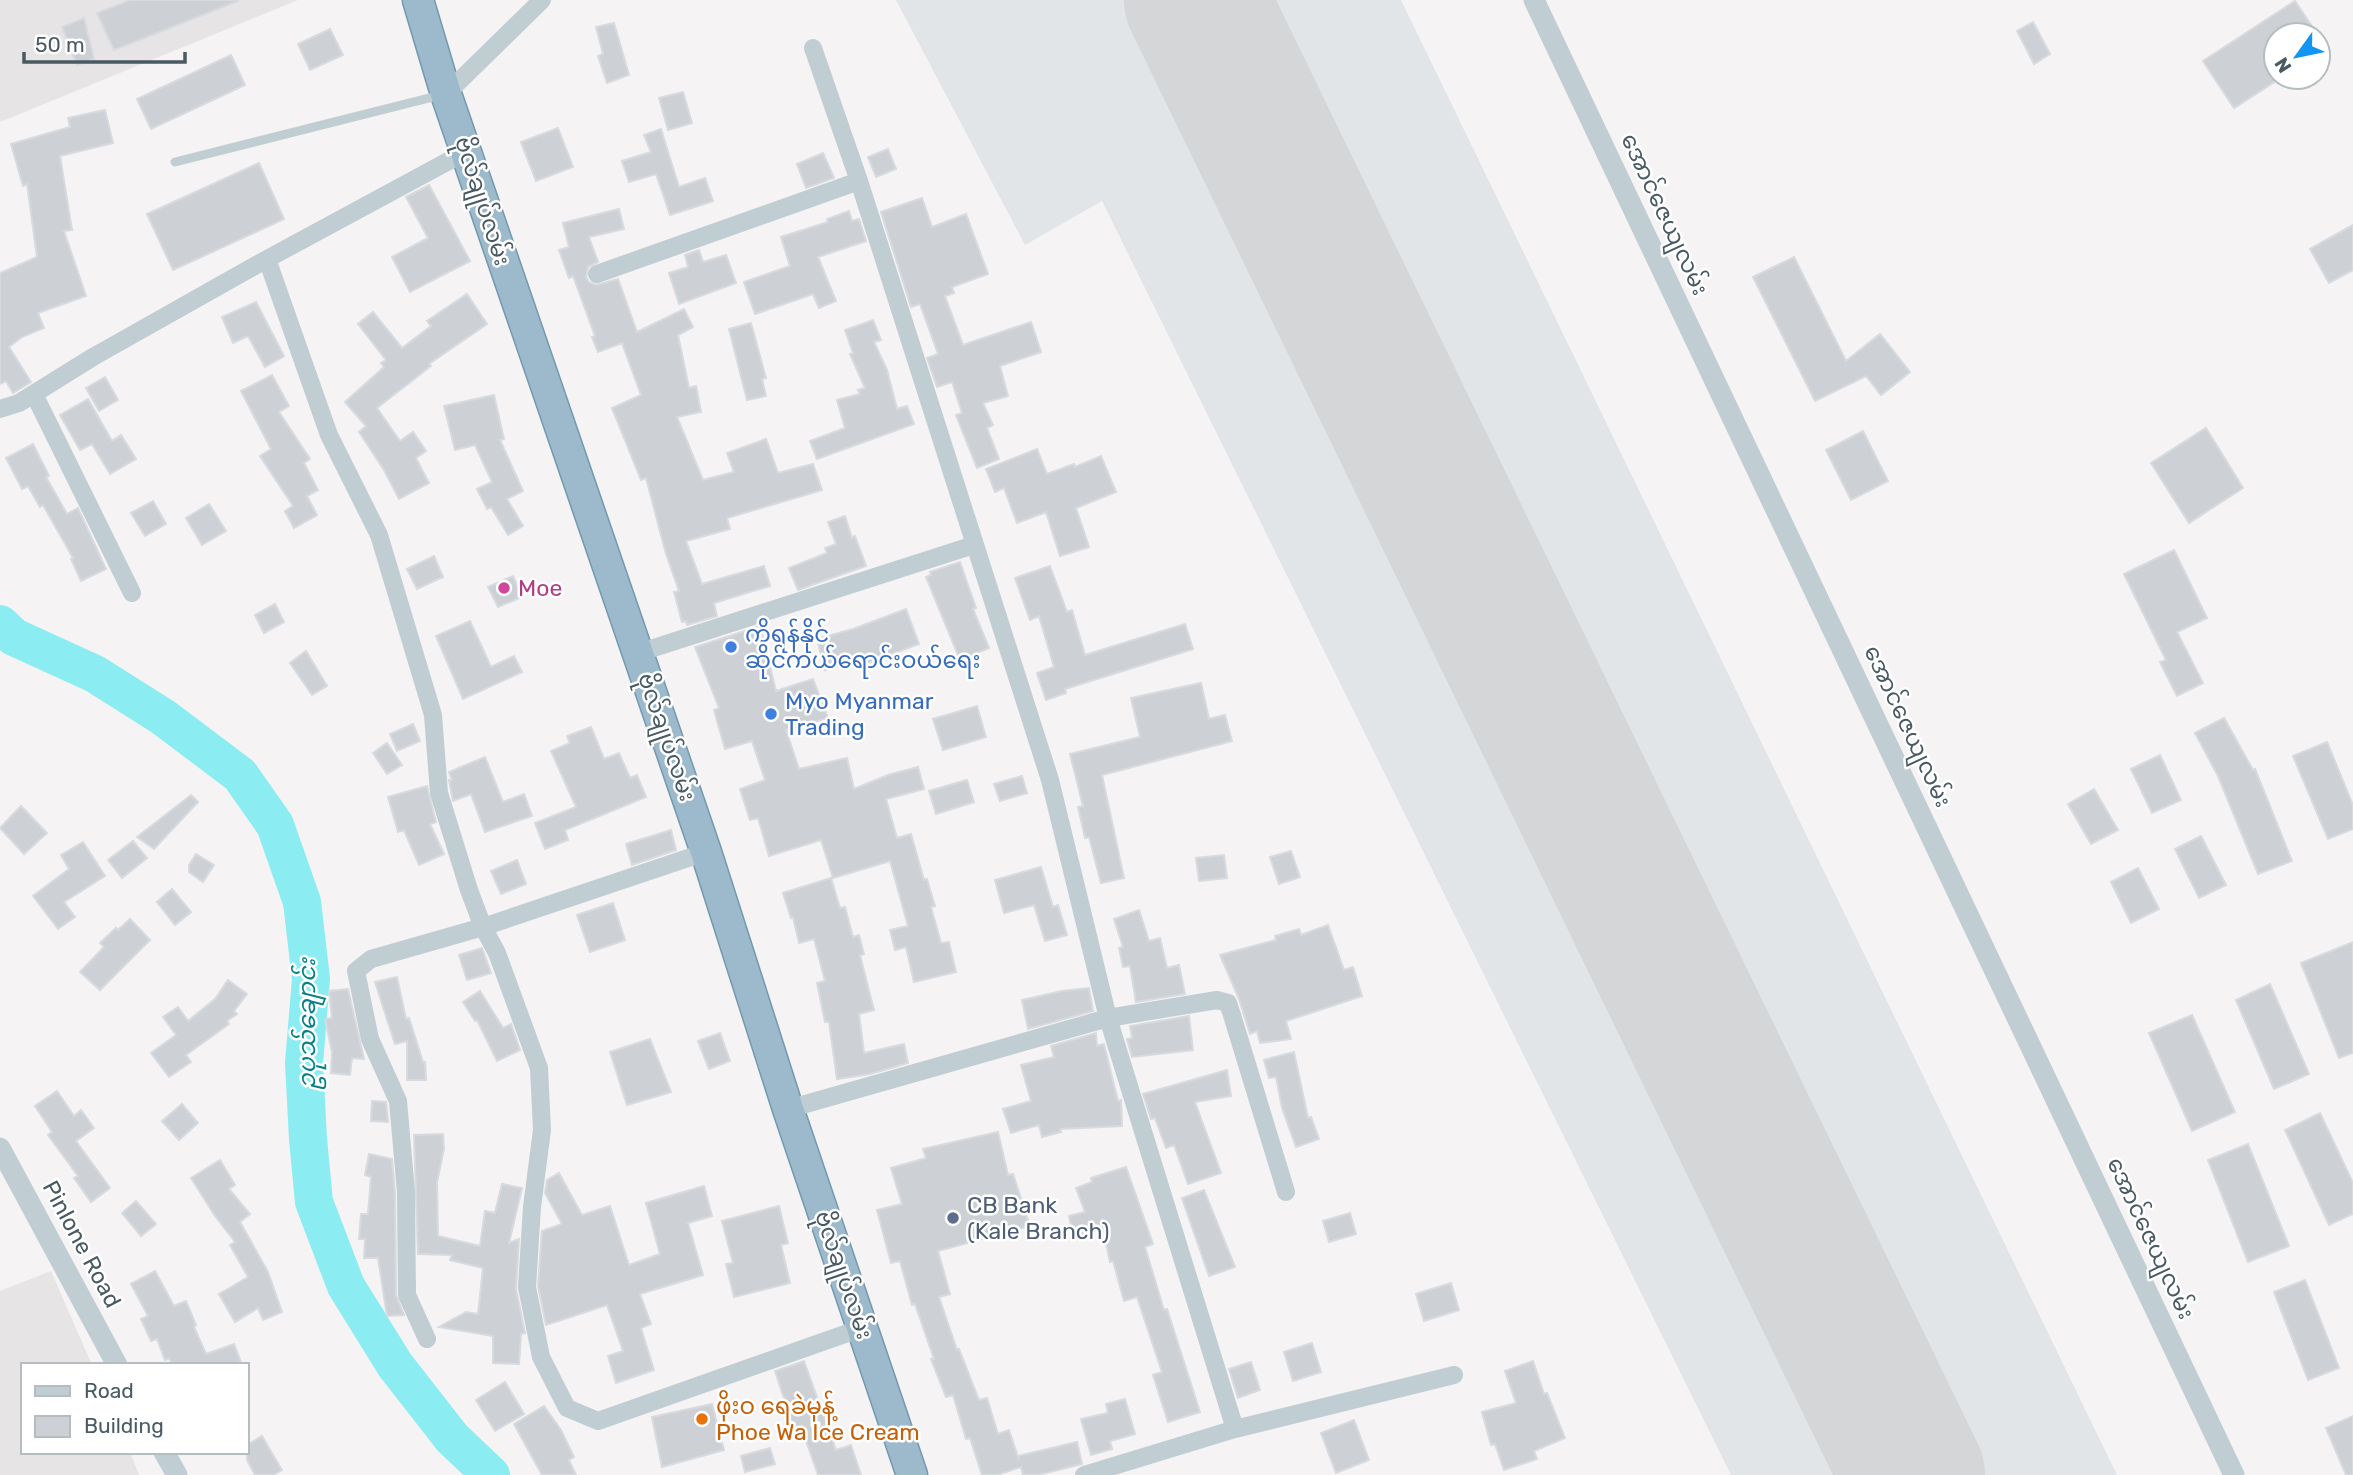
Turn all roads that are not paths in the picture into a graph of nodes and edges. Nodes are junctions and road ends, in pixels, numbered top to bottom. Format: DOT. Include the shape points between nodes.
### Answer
graph roads {
  1 [pos="418,0"];
  2 [pos="542,0"];
  3 [pos="1534,0"];
  4 [pos="813,48"];
  5 [pos="446,94"];
  6 [pos="467,151"];
  7 [pos="175,162"];
  8 [pos="859,181"];
  9 [pos="267,259"];
  10 [pos="597,274"];
  11 [pos="34,394"];
  12 [pos="0,409"];
  13 [pos="974,545"];
  14 [pos="132,593"];
  15 [pos="638,653"];
  16 [pos="706,852"];
  17 [pos="483,927"];
  18 [pos="1108,1018"];
  19 [pos="788,1109"];
  20 [pos="0,1148"];
  21 [pos="1286,1192"];
  22 [pos="862,1328"];
  23 [pos="427,1339"];
  24 [pos="116,1363"];
  25 [pos="1454,1374"];
  26 [pos="1235,1429"];
  27 [pos="165,1454"];
  28 [pos="177,1475"];
  29 [pos="912,1475"];
  30 [pos="1084,1475"];
  31 [pos="2234,1475"];
  1 -- 5 [label="highway, ဗိုလ်ချုပ်လမ်း"];
  2 -- 5 [label="street"];
  3 -- 31 [label="street, အောင်ဇေယျလမ်း"];
  4 -- 8 [label="street"];
  5 -- 6 [label="highway, ဗိုလ်ချုပ်လမ်း"];
  5 -- 7 [label="lane"];
  6 -- 9 [label="street"];
  6 -- 15 [label="highway, ဗိုလ်ချုပ်လမ်း"];
  8 -- 10 [label="street"];
  8 -- 13 [label="street"];
  9 -- 11 [label="street"];
  9 -- 17 [label="street" via="329,435 379,535 433,715 439,793"];
  11 -- 12 [label="street"];
  11 -- 14 [label="street"];
  13 -- 15 [label="street"];
  13 -- 18 [label="street" via="1050,780"];
  15 -- 16 [label="highway, ဗိုလ်ချုပ်လမ်း"];
  16 -- 17 [label="street"];
  16 -- 19 [label="highway, ဗိုလ်ချုပ်လမ်း"];
  17 -- 22 [label="street" via="539,1068 542,1130 527,1287 541,1357 567,1408 598,1421"];
  17 -- 23 [label="street" via="372,959 356,971 370,1039 398,1101 406,1192 407,1295"];
  18 -- 19 [label="street"];
  18 -- 21 [label="street" via="1217,1000 1228,1003"];
  18 -- 26 [label="street"];
  19 -- 22 [label="highway, ဗိုလ်ချုပ်လမ်း"];
  20 -- 24 [label="street, Pinlone Road"];
  22 -- 29 [label="highway, ဗိုလ်ချုပ်လမ်း"];
  25 -- 26 [label="street"];
  26 -- 30 [label="street"];
  27 -- 28 [label="street"];
}
